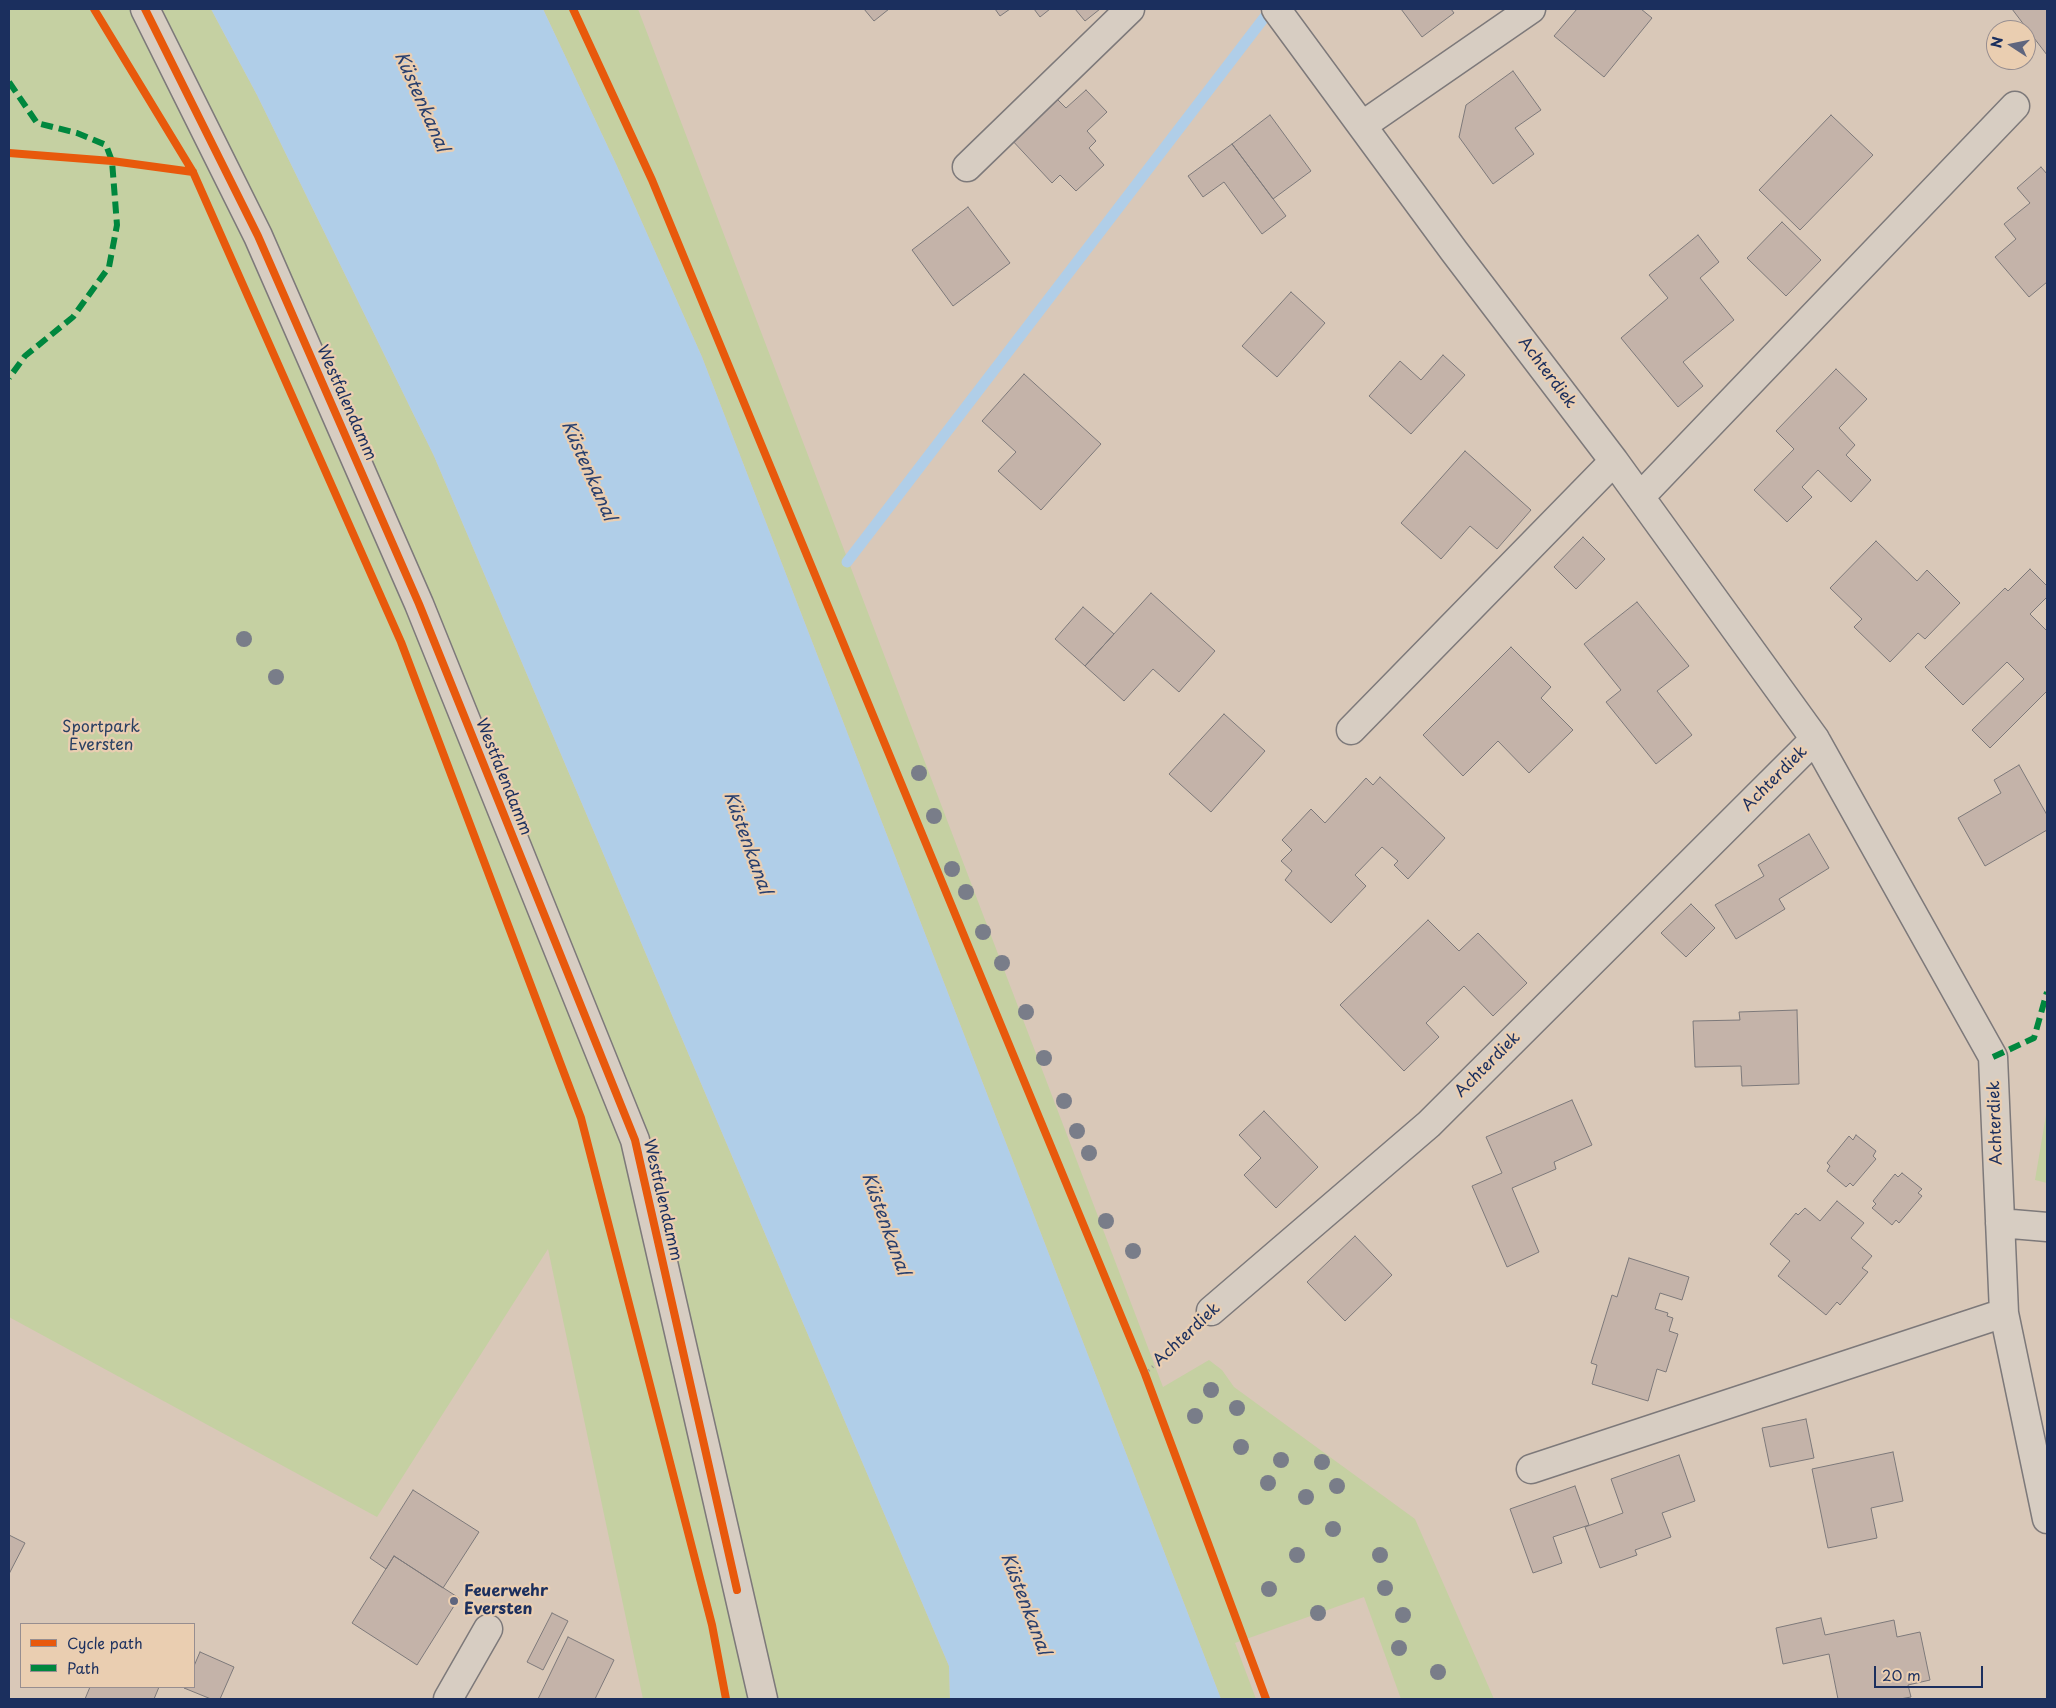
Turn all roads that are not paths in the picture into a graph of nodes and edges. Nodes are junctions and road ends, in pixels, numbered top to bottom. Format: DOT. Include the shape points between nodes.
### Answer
graph roads {
  1 [pos="145,9"];
  2 [pos="1130,9"];
  3 [pos="1276,9"];
  4 [pos="1530,9"];
  5 [pos="2015,106"];
  6 [pos="1363,125"];
  7 [pos="967,167"];
  8 [pos="1614,460"];
  9 [pos="1640,497"];
  10 [pos="1352,730"];
  11 [pos="1815,739"];
  12 [pos="2000,1223"];
  13 [pos="2047,1227"];
  14 [pos="1211,1311"];
  15 [pos="2004,1313"];
  16 [pos="1531,1469"];
  17 [pos="2047,1520"];
  18 [pos="488,1628"];
  19 [pos="448,1699"];
  20 [pos="763,1699"];
  1 -- 20 [label="street, Westfalendamm" via="258,236 415,595 635,1140"];
  2 -- 7 [label="street"];
  3 -- 6 [label="street, Achterdiek"];
  4 -- 6 [label="street"];
  5 -- 9 [label="street"];
  6 -- 8 [label="street, Achterdiek" via="1454,251"];
  8 -- 9 [label="street, Achterdiek"];
  8 -- 10 [label="street"];
  9 -- 11 [label="street, Achterdiek"];
  11 -- 12 [label="street, Achterdiek" via="1994,1057"];
  11 -- 14 [label="street, Achterdiek" via="1430,1124"];
  12 -- 13 [label="street"];
  12 -- 15 [label="street, Achterdiek"];
  15 -- 16 [label="street"];
  15 -- 17 [label="street, Achterdiek"];
  18 -- 19 [label="street"];
}
